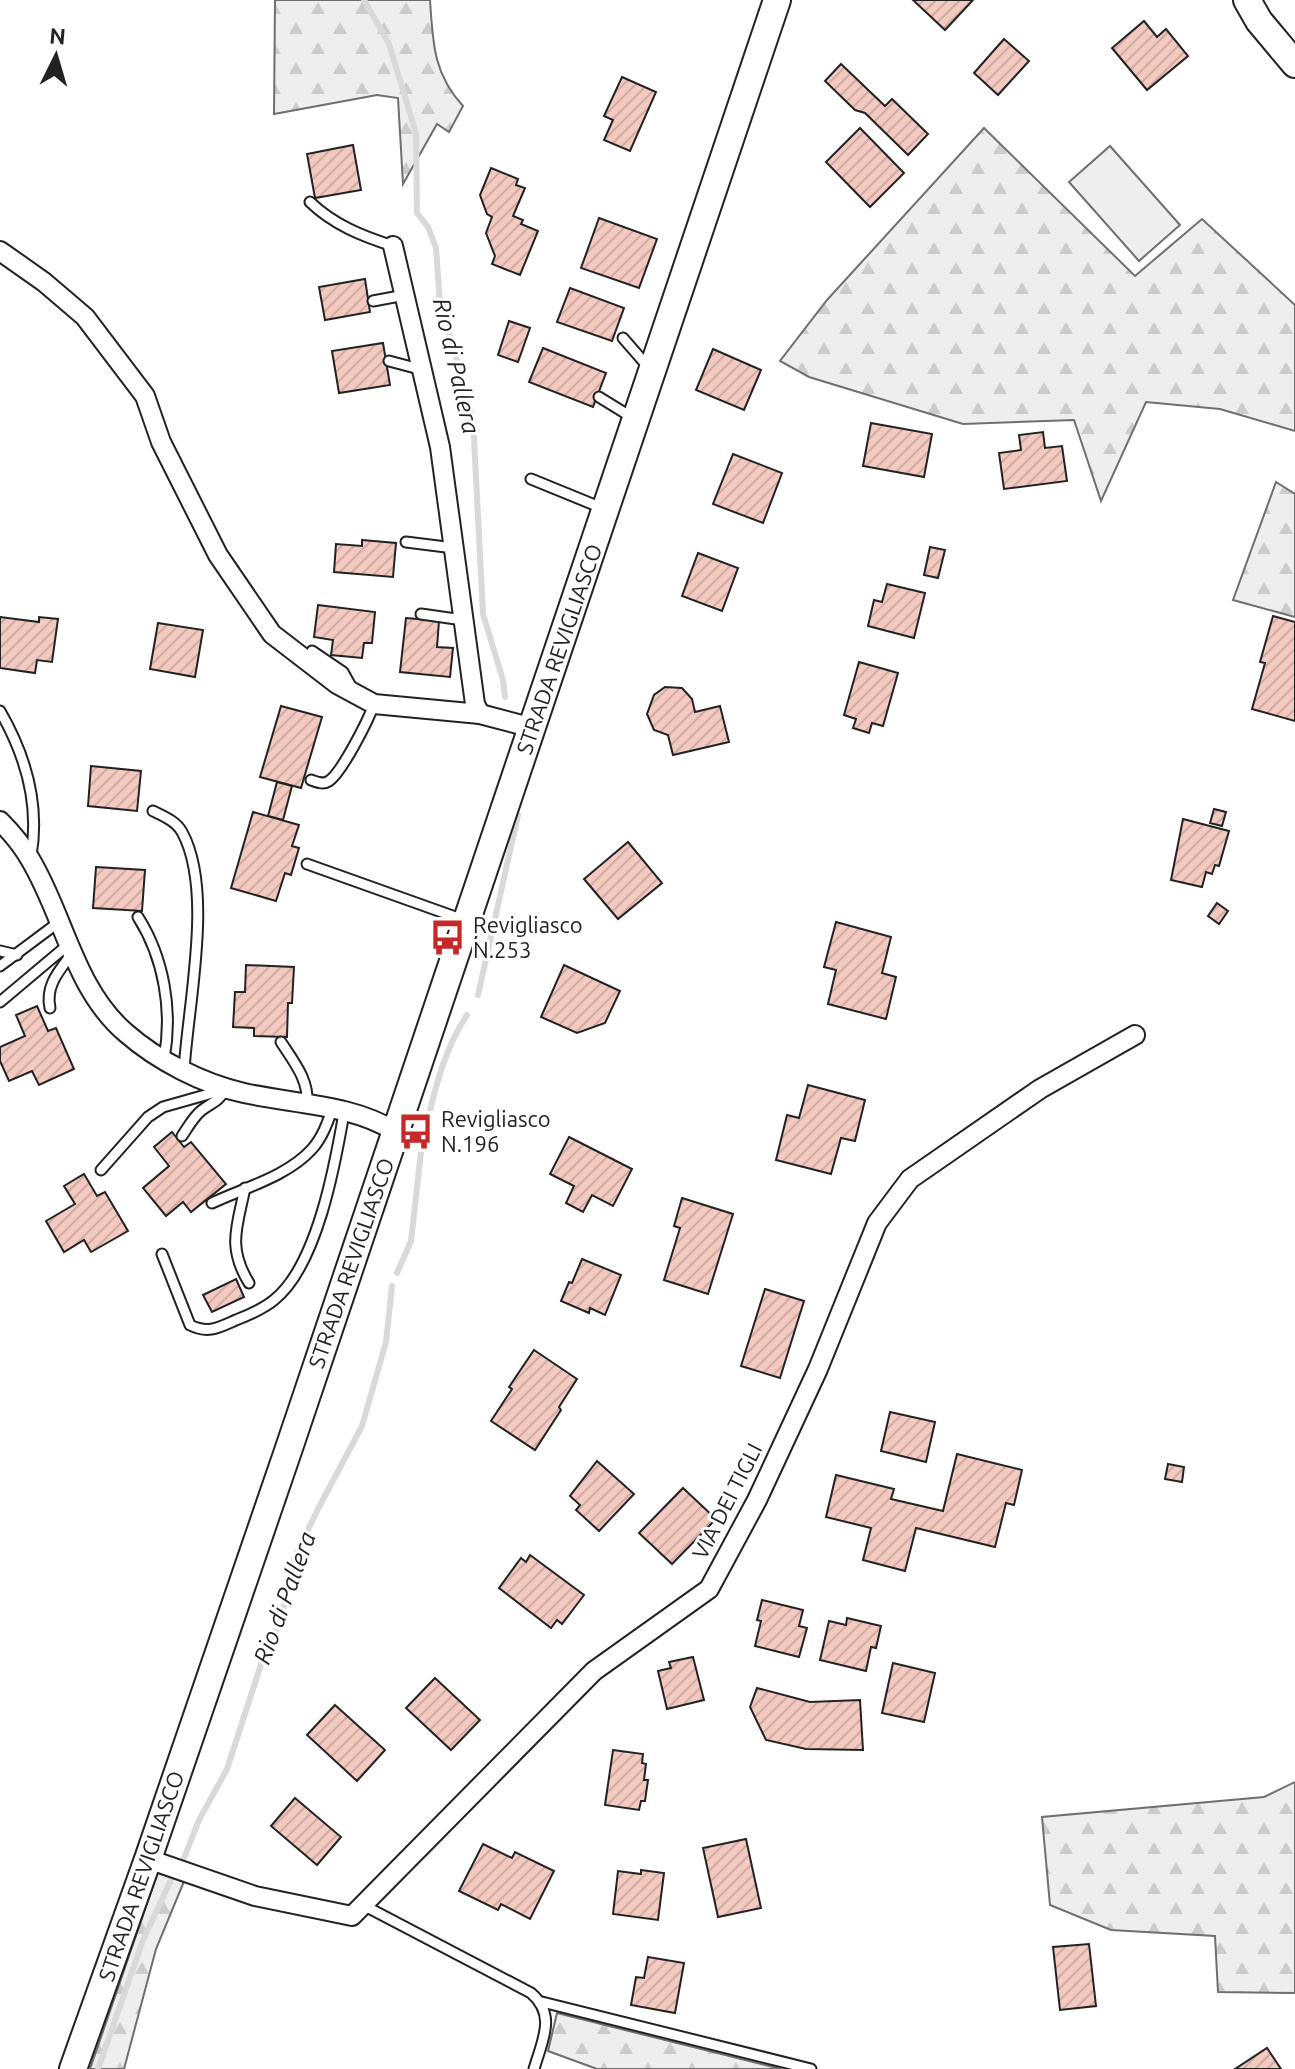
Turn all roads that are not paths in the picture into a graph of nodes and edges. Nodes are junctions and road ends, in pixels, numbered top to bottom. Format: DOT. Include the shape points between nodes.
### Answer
graph roads {
  1 [pos="777,0"];
  2 [pos="1247,0"];
  3 [pos="1295,64"];
  4 [pos="310,202"];
  5 [pos="393,246"];
  6 [pos="0,251"];
  7 [pos="405,295"];
  8 [pos="373,301"];
  9 [pos="623,338"];
  10 [pos="389,361"];
  11 [pos="423,370"];
  12 [pos="652,371"];
  13 [pos="599,397"];
  14 [pos="636,419"];
  15 [pos="531,479"];
  16 [pos="606,510"];
  17 [pos="406,542"];
  18 [pos="454,548"];
  19 [pos="421,614"];
  20 [pos="463,620"];
  21 [pos="312,651"];
  22 [pos="356,694"];
  23 [pos="374,704"];
  24 [pos="0,711"];
  25 [pos="480,714"];
  26 [pos="533,728"];
  27 [pos="311,780"];
  28 [pos="153,811"];
  29 [pos="2,825"];
  30 [pos="31,859"];
  31 [pos="307,864"];
  32 [pos="138,917"];
  33 [pos="467,921"];
  34 [pos="59,922"];
  35 [pos="71,948"];
  36 [pos="0,951"];
  37 [pos="17,955"];
  38 [pos="0,966"];
  39 [pos="0,1002"];
  40 [pos="50,1008"];
  41 [pos="1135,1035"];
  42 [pos="281,1042"];
  43 [pos="164,1059"];
  44 [pos="184,1070"];
  45 [pos="226,1089"];
  46 [pos="307,1104"];
  47 [pos="338,1111"];
  48 [pos="396,1132"];
  49 [pos="182,1136"];
  50 [pos="101,1170"];
  51 [pos="245,1188"];
  52 [pos="212,1203"];
  53 [pos="162,1254"];
  54 [pos="249,1283"];
  55 [pos="148,1859"];
  56 [pos="363,1905"];
  57 [pos="542,2002"];
  58 [pos="73,2069"];
  59 [pos="534,2069"];
  60 [pos="811,2069"];
  1 -- 12 [label="street, STRADA REVIGLIASCO"];
  2 -- 3 [label="street"];
  4 -- 5 [label="lane" via="358,234"];
  5 -- 7 [label="street"];
  6 -- 22 [label="street" via="85,317 145,396 161,442 218,555 272,634"];
  7 -- 8 [label="lane"];
  7 -- 11 [label="street"];
  9 -- 12 [label="lane"];
  10 -- 11 [label="lane"];
  11 -- 18 [label="street"];
  12 -- 14 [label="street, STRADA REVIGLIASCO"];
  13 -- 14 [label="lane"];
  14 -- 16 [label="street, STRADA REVIGLIASCO"];
  15 -- 16 [label="lane"];
  16 -- 26 [label="street, STRADA REVIGLIASCO"];
  17 -- 18 [label="lane"];
  18 -- 20 [label="street"];
  19 -- 20 [label="lane"];
  20 -- 25 [label="street"];
  21 -- 22 [label="lane" via="343,672"];
  22 -- 23 [label="street"];
  23 -- 25 [label="street"];
  23 -- 27 [label="lane" via="331,780"];
  24 -- 30 [label="lane" via="28,772 35,831"];
  25 -- 26 [label="street"];
  26 -- 33 [label="street, STRADA REVIGLIASCO"];
  28 -- 44 [label="lane" via="182,830 197,874"];
  29 -- 30 [label="street"];
  30 -- 34 [label="street"];
  31 -- 33 [label="lane"];
  32 -- 43 [label="lane" via="166,999"];
  33 -- 48 [label="street, STRADA REVIGLIASCO"];
  34 -- 35 [label="street"];
  34 -- 37 [label="lane"];
  35 -- 39 [label="lane"];
  35 -- 40 [label="lane" via="47,996"];
  35 -- 43 [label="street" via="108,1015"];
  36 -- 37 [label="lane"];
  37 -- 38 [label="lane"];
  41 -- 56 [label="street, VIA DEI TIGLI" via="1040,1089 910,1179 877,1223 812,1382 709,1589 594,1671"];
  42 -- 46 [label="lane" via="305,1081"];
  43 -- 44 [label="street"];
  44 -- 45 [label="street"];
  45 -- 46 [label="street"];
  45 -- 49 [label="lane"];
  45 -- 50 [label="lane" via="163,1107"];
  46 -- 47 [label="street"];
  47 -- 48 [label="street"];
  47 -- 51 [label="lane" via="312,1150"];
  47 -- 53 [label="lane" via="328,1189 305,1258 275,1300 202,1331 190,1325"];
  48 -- 55 [label="street, STRADA REVIGLIASCO"];
  51 -- 52 [label="lane"];
  51 -- 54 [label="lane" via="234,1244 237,1264"];
  55 -- 56 [label="street" via="255,1896 352,1916"];
  55 -- 58 [label="street, STRADA REVIGLIASCO"];
  56 -- 57 [label="lane"];
  57 -- 59 [label="lane" via="547,2014"];
  57 -- 60 [label="lane"];
}
